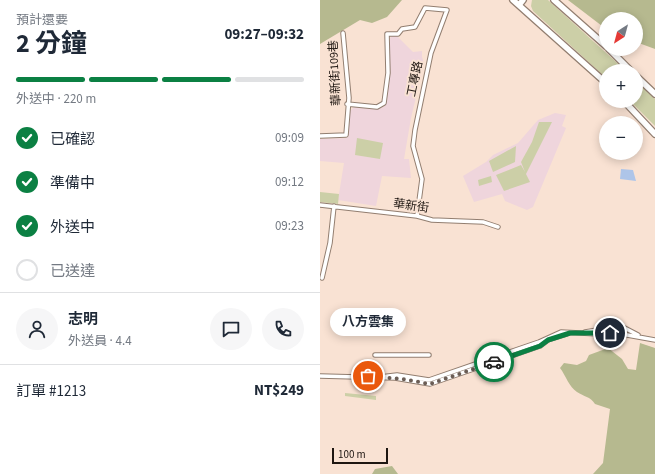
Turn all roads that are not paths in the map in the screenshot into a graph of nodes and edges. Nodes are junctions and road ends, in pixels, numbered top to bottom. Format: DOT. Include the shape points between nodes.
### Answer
graph roads {
  1 [pos="513,0"];
  2 [pos="554,0"];
  3 [pos="521,2"];
  4 [pos="343,33"];
  5 [pos="599,40"];
  6 [pos="616,56"];
  7 [pos="624,64"];
  8 [pos="599,76"];
  9 [pos="643,83"];
  10 [pos="655,94"];
  11 [pos="348,104"];
  12 [pos="631,108"];
  13 [pos="655,134"];
  14 [pos="320,136"];
  15 [pos="320,205"];
  16 [pos="334,206"];
  17 [pos="418,216"];
  18 [pos="498,227"];
  19 [pos="322,278"];
  20 [pos="577,333"];
  21 [pos="647,339"];
  22 [pos="655,340"];
  23 [pos="375,355"];
  24 [pos="429,356"];
  25 [pos="320,376"];
  1 -- 3 [label="highway"];
  2 -- 5 [label="highway"];
  3 -- 8 [label="highway"];
  4 -- 11 [label="street, 華新街109巷"];
  6 -- 7 [label="highway"];
  9 -- 10 [label="highway"];
  11 -- 14 [label="street, 華新街109巷" via="346,135"];
  11 -- 17 [label="street, 工專路" via="377,107 384,103 388,73 387,34 398,34 402,28 415,27 425,8 447,10 431,54 415,130 413,146 422,179"];
  12 -- 13 [label="highway"];
  15 -- 16 [label="street, 華新街"];
  16 -- 17 [label="street, 華新街"];
  16 -- 19 [label="street" via="330,243"];
  17 -- 18 [label="street, 華新街" via="432,220 483,222"];
  20 -- 21 [label="street" via="616,333"];
  20 -- 21 [label="street" via="598,330 613,322"];
  20 -- 25 [label="street" via="548,340 540,346 430,384 380,377"];
  21 -- 22 [label="street"];
  23 -- 24 [label="street"];
}
